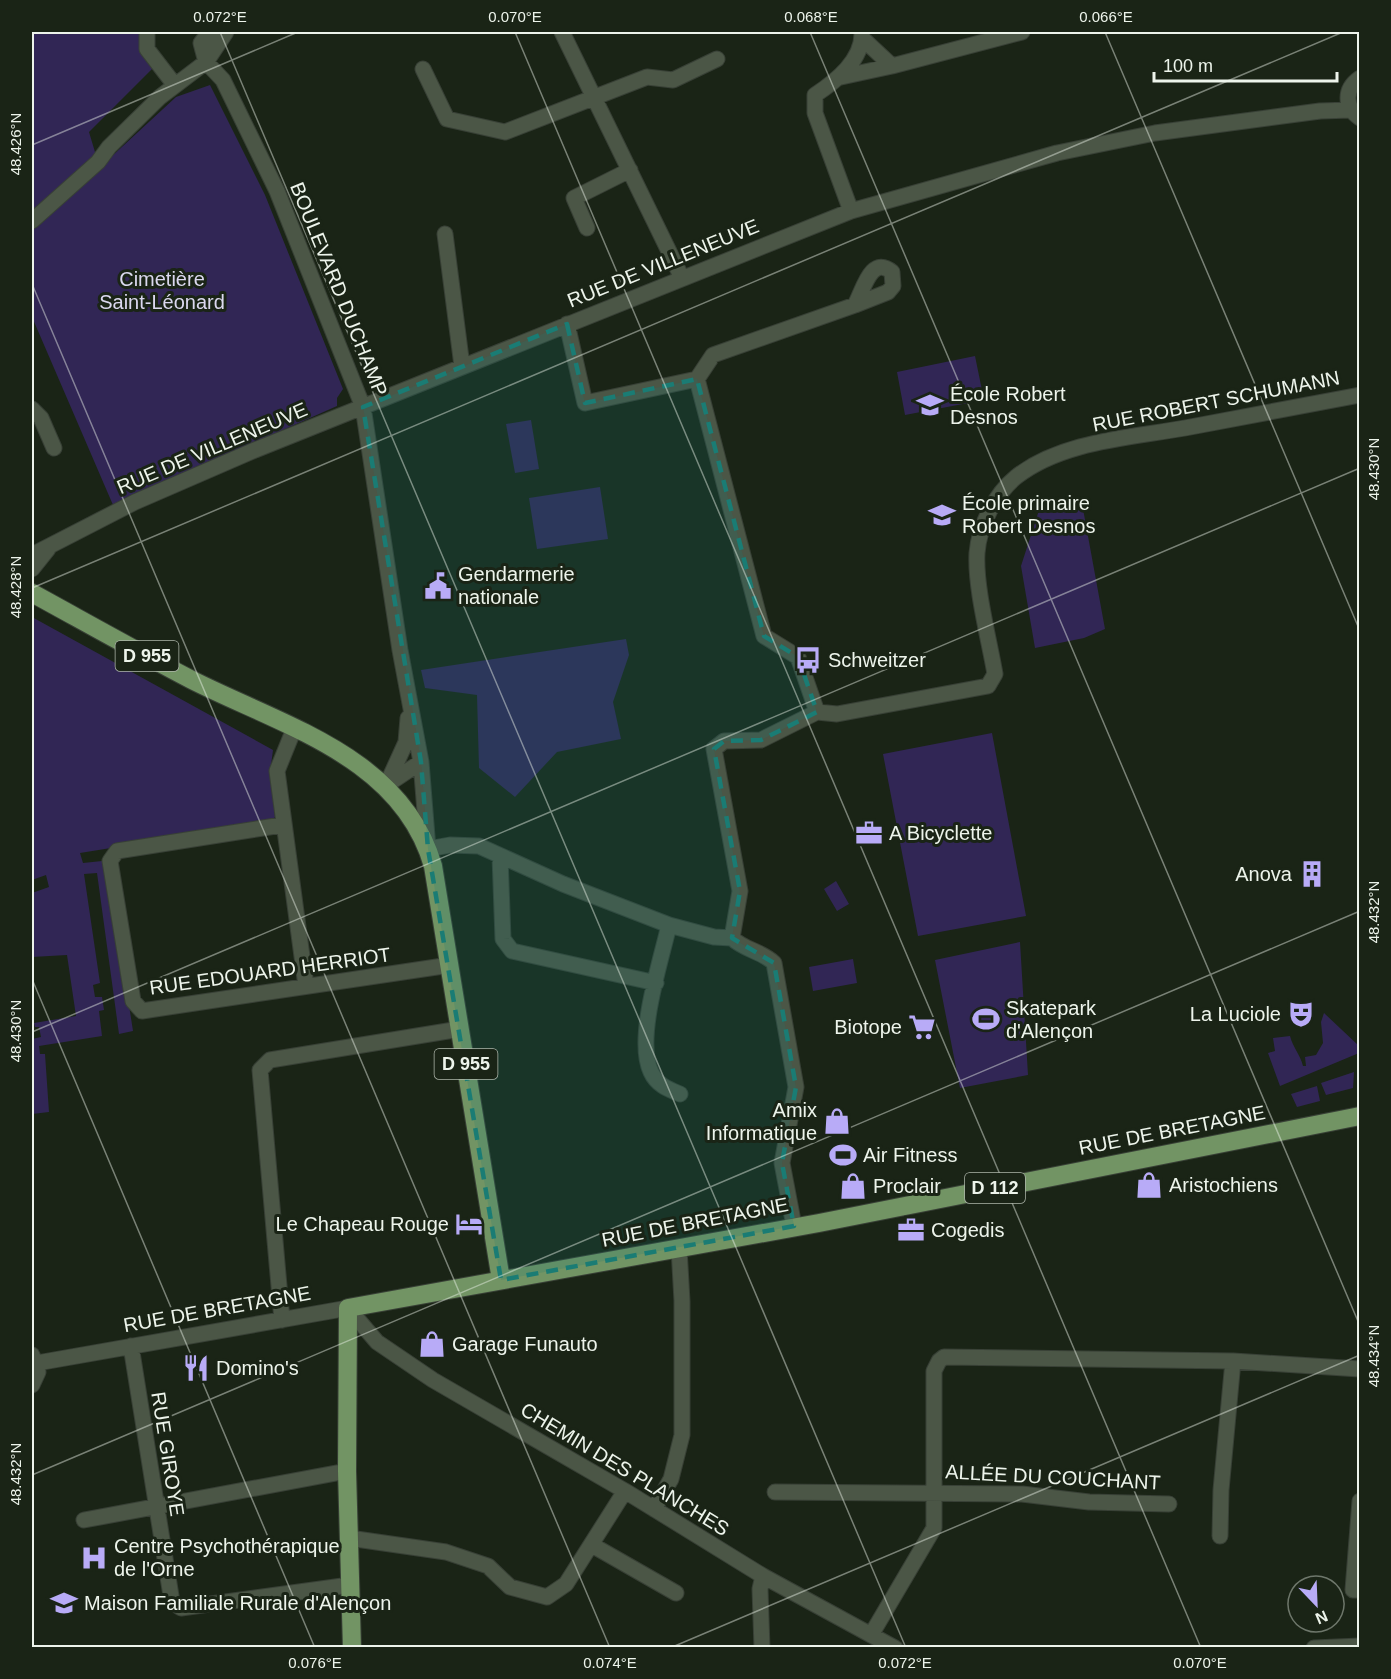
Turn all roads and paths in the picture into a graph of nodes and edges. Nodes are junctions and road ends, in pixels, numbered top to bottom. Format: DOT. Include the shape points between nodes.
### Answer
graph roads {
  1 [pos="147,32"];
  2 [pos="210,32"];
  3 [pos="226,32"];
  4 [pos="562,32"];
  5 [pos="1022,32"];
  6 [pos="862,35"];
  7 [pos="717,59"];
  8 [pos="206,62"];
  9 [pos="892,66"];
  10 [pos="423,69"];
  11 [pos="841,77"];
  12 [pos="1355,82"];
  13 [pos="174,84"];
  14 [pos="594,96"];
  15 [pos="1320,111"];
  16 [pos="1355,114"];
  17 [pos="630,170"];
  18 [pos="851,211"];
  19 [pos="32,221"];
  20 [pos="587,228"];
  21 [pos="445,234"];
  22 [pos="682,278"];
  23 [pos="855,305"];
  24 [pos="567,324"];
  25 [pos="462,366"];
  26 [pos="697,380"];
  27 [pos="1359,395"];
  28 [pos="363,406"];
  29 [pos="32,409"];
  30 [pos="54,448"];
  31 [pos="50,547"];
  32 [pos="32,555"];
  33 [pos="32,569"];
  34 [pos="32,592"];
  35 [pos="408,692"];
  36 [pos="817,712"];
  37 [pos="294,729"];
  38 [pos="421,762"];
  39 [pos="386,786"];
  40 [pos="282,825"];
  41 [pos="428,849"];
  42 [pos="500,856"];
  43 [pos="669,925"];
  44 [pos="732,938"];
  45 [pos="450,965"];
  46 [pos="656,983"];
  47 [pos="306,986"];
  48 [pos="460,1029"];
  49 [pos="680,1094"];
  50 [pos="1359,1116"];
  51 [pos="794,1226"];
  52 [pos="679,1248"];
  53 [pos="501,1280"];
  54 [pos="348,1308"];
  55 [pos="282,1320"];
  56 [pos="131,1346"];
  57 [pos="34,1359"];
  58 [pos="1233,1361"];
  59 [pos="1359,1369"];
  60 [pos="32,1385"];
  61 [pos="347,1471"];
  62 [pos="625,1491"];
  63 [pos="775,1492"];
  64 [pos="934,1492"];
  65 [pos="1359,1501"];
  66 [pos="1169,1504"];
  67 [pos="155,1506"];
  68 [pos="654,1509"];
  69 [pos="84,1520"];
  70 [pos="1221,1536"];
  71 [pos="350,1538"];
  72 [pos="592,1545"];
  73 [pos="763,1576"];
  74 [pos="351,1585"];
  75 [pos="1359,1590"];
  76 [pos="676,1593"];
  77 [pos="871,1635"];
  78 [pos="1359,1646"];
  79 [pos="352,1647"];
  80 [pos="762,1647"];
  81 [pos="895,1647"];
  82 [pos="1314,1647"];
  1 -- 13 [label="street" via="147,49"];
  2 -- 8 [label="street" via="201,43"];
  3 -- 8 [label="street"];
  4 -- 14 [label="street"];
  5 -- 9 [label="street"];
  6 -- 9 [label="street"];
  6 -- 11 [label="street"];
  7 -- 14 [label="street" via="673,80 647,77"];
  8 -- 13 [label="street"];
  8 -- 28 [label="street, BOULEVARD DUCHAMP" via="223,80 277,191"];
  9 -- 11 [label="street"];
  10 -- 14 [label="street" via="447,119 505,132"];
  11 -- 18 [label="street" via="815,95 815,113"];
  12 -- 15 [label="street"];
  12 -- 16 [label="street" via="1348,103"];
  13 -- 19 [label="street" via="98,162"];
  14 -- 17 [label="street"];
  15 -- 16 [label="street, RUE DE VILLENEUVE"];
  15 -- 18 [label="street, RUE DE VILLENEUVE" via="1155,133 1057,153"];
  17 -- 20 [label="street" via="574,198"];
  17 -- 22 [label="street"];
  18 -- 22 [label="street, RUE DE VILLENEUVE"];
  21 -- 25 [label="street"];
  22 -- 24 [label="street, RUE DE VILLENEUVE"];
  23 -- 26 [label="street" via="713,355"];
  24 -- 25 [label="street, RUE DE VILLENEUVE"];
  24 -- 26 [label="street" via="585,403"];
  25 -- 28 [label="street, RUE DE VILLENEUVE"];
  26 -- 36 [label="street" via="764,636 798,657"];
  27 -- 36 [label="street, RUE ROBERT SCHUMANN" via="1112,441 1057,454 1039,463 1015,478 995,500 977,552 995,674 992,682 988,686 837,714"];
  28 -- 31 [label="street, RUE DE VILLENEUVE" via="135,502"];
  28 -- 35 [label="street, BOULEVARD DUCHAMP"];
  29 -- 30 [label="street" via="41,418"];
  31 -- 32 [label="street, RUE DE VILLENEUVE"];
  31 -- 33 [label="street"];
  34 -- 37 [label="main road, D 955" via="193,680"];
  35 -- 38 [label="street, BOULEVARD DUCHAMP"];
  35 -- 39 [label="street, BOULEVARD DUCHAMP" via="406,742"];
  36 -- 44 [label="street" via="761,740 724,741 714,749 740,891"];
  37 -- 39 [label="main road, D 955" via="365,768"];
  37 -- 40 [label="street" via="277,771"];
  38 -- 39 [label="street"];
  38 -- 41 [label="street, BOULEVARD DUCHAMP"];
  39 -- 41 [label="main road, BOULEVARD DUCHAMP / D 955" via="407,810"];
  40 -- 47 [label="street"];
  40 -- 47 [label="street, RUE EDOUARD HERRIOT" via="117,851 110,861 133,1001 142,1011"];
  41 -- 42 [label="street" via="467,844"];
  41 -- 45 [label="main road, BOULEVARD DUCHAMP / D 955"];
  42 -- 43 [label="street"];
  42 -- 46 [label="street" via="503,939 512,951"];
  43 -- 44 [label="street"];
  43 -- 46 [label="street"];
  44 -- 51 [label="street" via="741,947 774,963 796,1087 782,1163"];
  45 -- 47 [label="street, RUE EDOUARD HERRIOT"];
  45 -- 48 [label="main road, BOULEVARD DUCHAMP / D 955"];
  46 -- 49 [label="street" via="645,1033 645,1054 651,1073 661,1086"];
  48 -- 53 [label="main road, BOULEVARD DUCHAMP / D 955"];
  48 -- 55 [label="street" via="270,1060 260,1070"];
  50 -- 51 [label="main road, RUE DE BRETAGNE / D 112"];
  51 -- 52 [label="main road, RUE DE BRETAGNE / D 112"];
  52 -- 53 [label="main road, RUE DE BRETAGNE / D 112"];
  52 -- 68 [label="street" via="681,1435 671,1479"];
  53 -- 54 [label="main road, RUE DE BRETAGNE / D 112"];
  54 -- 55 [label="street, RUE DE BRETAGNE"];
  54 -- 61 [label="main road"];
  54 -- 62 [label="street, CHEMIN DES PLANCHES" via="377,1342 433,1380"];
  55 -- 56 [label="street, RUE DE BRETAGNE"];
  56 -- 57 [label="street, RUE DE BRETAGNE"];
  56 -- 67 [label="street, RUE GIROYE"];
  57 -- 60 [label="street" via="37,1376"];
  58 -- 59 [label="street"];
  58 -- 64 [label="street" via="944,1357 934,1371"];
  58 -- 70 [label="street" via="1221,1490"];
  61 -- 67 [label="street"];
  61 -- 71 [label="main road"];
  62 -- 68 [label="street, CHEMIN DES PLANCHES"];
  62 -- 72 [label="street"];
  63 -- 64 [label="street, ALLÉE DU COUCHANT"];
  64 -- 66 [label="street, ALLÉE DU COUCHANT"];
  64 -- 77 [label="street" via="934,1528"];
  65 -- 75 [label="street" via="1353,1590"];
  67 -- 69 [label="street"];
  67 -- 74 [label="street, RUE GIROYE" via="172,1602 180,1608"];
  68 -- 73 [label="street, CHEMIN DES PLANCHES"];
  71 -- 72 [label="street" via="446,1552 488,1566 510,1587 547,1597 566,1584"];
  71 -- 74 [label="main road"];
  72 -- 76 [label="street"];
  73 -- 77 [label="street, CHEMIN DES PLANCHES"];
  73 -- 80 [label="street"];
  74 -- 79 [label="main road"];
  77 -- 81 [label="street, CHEMIN DES PLANCHES"];
  78 -- 82 [label="street"];
}
